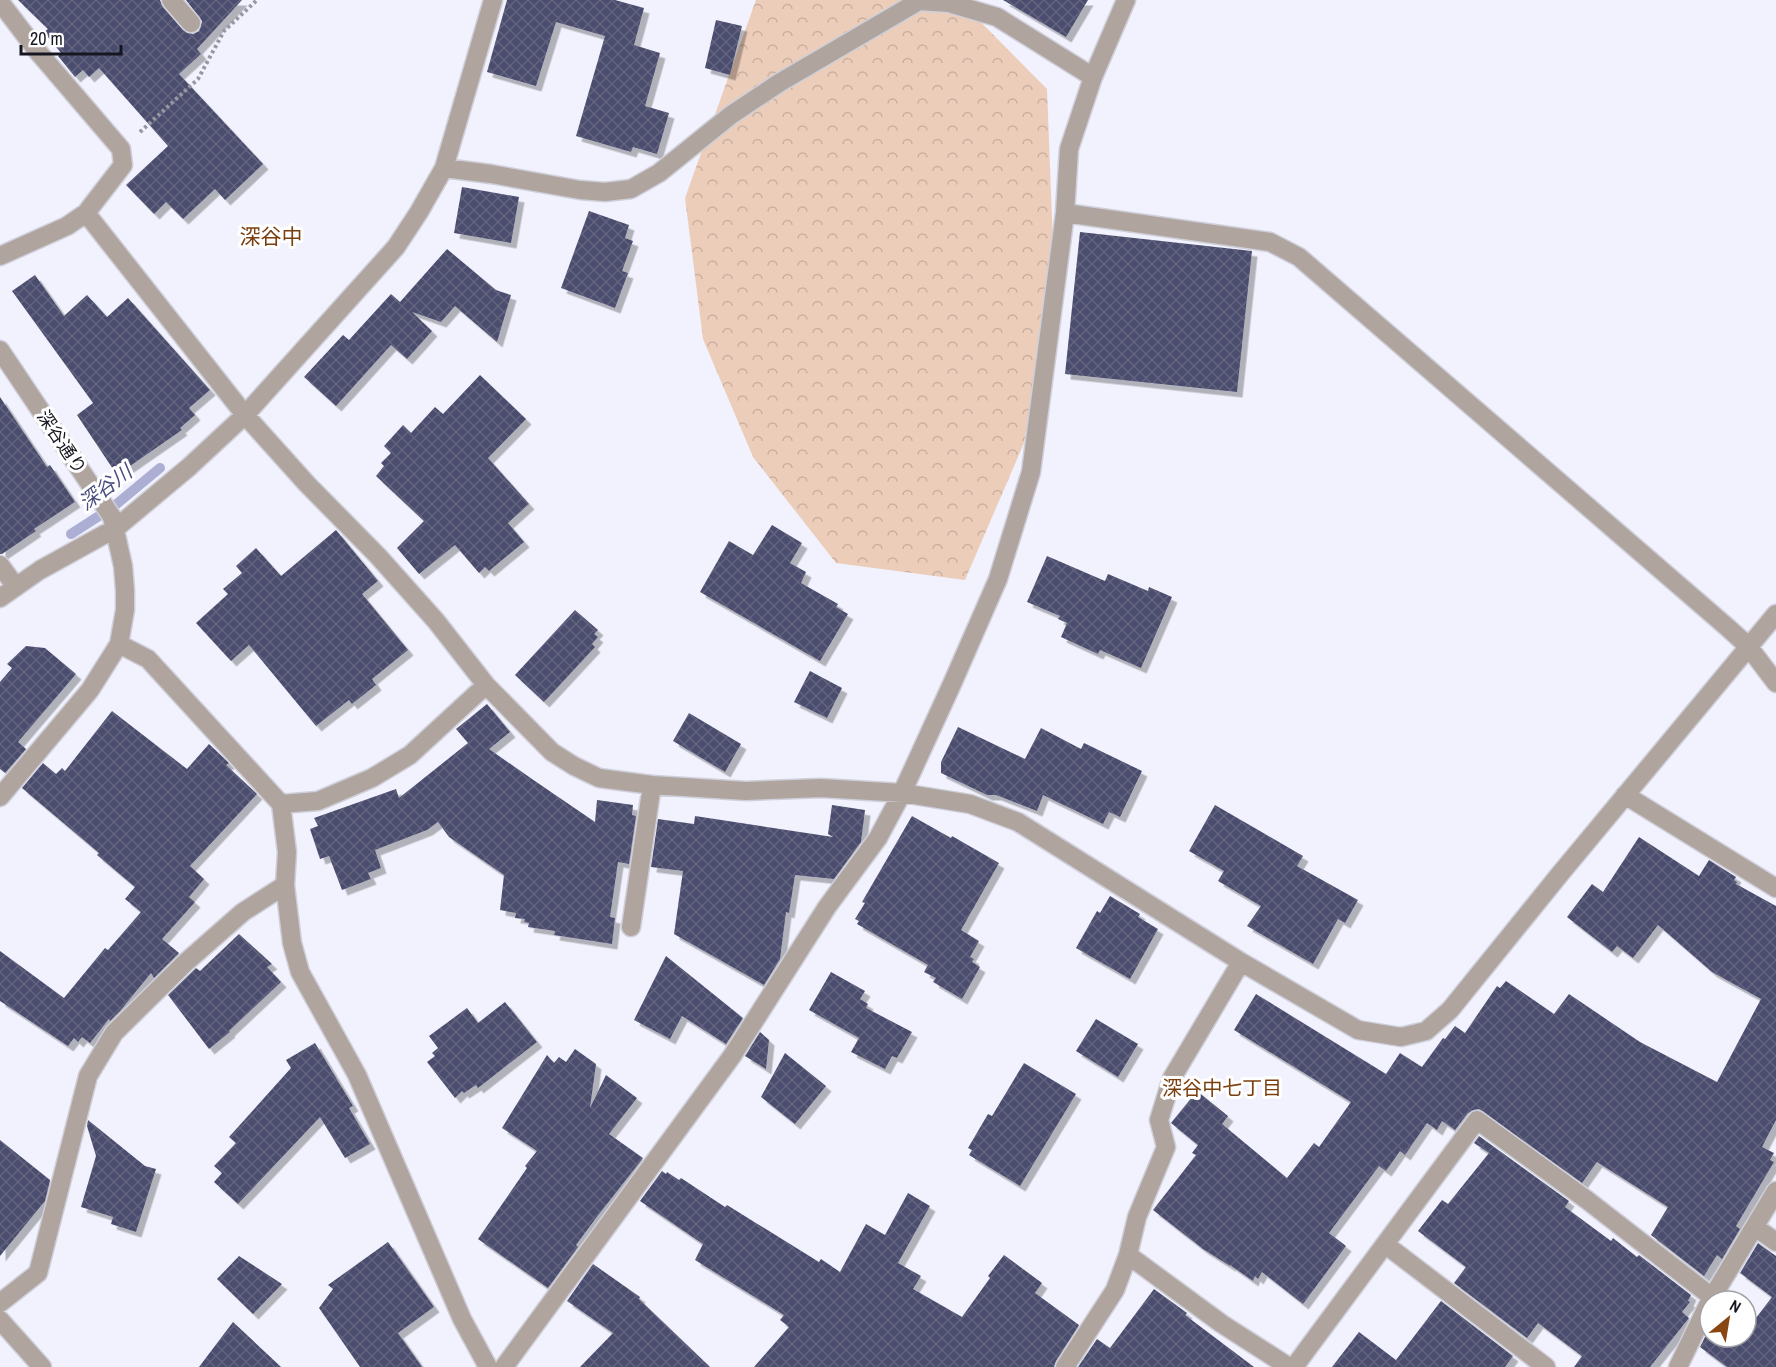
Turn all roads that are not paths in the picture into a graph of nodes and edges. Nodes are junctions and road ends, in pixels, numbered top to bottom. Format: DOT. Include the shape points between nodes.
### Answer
graph roads {
  1 [pos="171,0"];
  2 [pos="494,0"];
  3 [pos="1126,0"];
  4 [pos="6,4"];
  5 [pos="191,23"];
  6 [pos="1093,77"];
  7 [pos="444,168"];
  8 [pos="86,213"];
  9 [pos="1065,213"];
  10 [pos="0,256"];
  11 [pos="0,350"];
  12 [pos="245,415"];
  13 [pos="114,523"];
  14 [pos="0,565"];
  15 [pos="16,587"];
  16 [pos="0,598"];
  17 [pos="1776,614"];
  18 [pos="119,644"];
  19 [pos="1748,646"];
  20 [pos="1776,683"];
  21 [pos="486,685"];
  22 [pos="652,784"];
  23 [pos="902,793"];
  24 [pos="1625,795"];
  25 [pos="0,797"];
  26 [pos="281,804"];
  27 [pos="285,885"];
  28 [pos="1776,888"];
  29 [pos="631,927"];
  30 [pos="1241,962"];
  31 [pos="1776,1191"];
  32 [pos="1755,1227"];
  33 [pos="1776,1242"];
  34 [pos="1386,1245"];
  35 [pos="1128,1255"];
  36 [pos="1718,1289"];
  37 [pos="1698,1290"];
  38 [pos="0,1303"];
  39 [pos="0,1320"];
  40 [pos="1698,1330"];
  41 [pos="1683,1365"];
  42 [pos="42,1367"];
  43 [pos="488,1367"];
  44 [pos="504,1367"];
  45 [pos="1065,1367"];
  46 [pos="1292,1367"];
  47 [pos="1546,1367"];
  1 -- 5 [label="street"];
  2 -- 7 [label="street"];
  3 -- 6 [label="street"];
  4 -- 8 [label="street" via="39,53 121,149 123,165"];
  6 -- 7 [label="street" via="997,17 949,3 920,1 769,89 632,189 580,190"];
  6 -- 9 [label="street" via="1069,149"];
  7 -- 12 [label="street" via="396,247"];
  8 -- 10 [label="street" via="67,226"];
  8 -- 12 [label="street"];
  9 -- 19 [label="street" via="1270,242 1299,257"];
  9 -- 23 [label="street" via="1031,472 998,579"];
  11 -- 13 [label="street, 深谷通り"];
  12 -- 13 [label="street" via="189,467"];
  12 -- 21 [label="street" via="400,580"];
  13 -- 15 [label="street"];
  13 -- 18 [label="street, 深谷通り" via="125,590"];
  14 -- 15 [label="street"];
  15 -- 16 [label="street"];
  17 -- 19 [label="street"];
  18 -- 25 [label="street" via="90,690"];
  18 -- 26 [label="street" via="148,659"];
  19 -- 20 [label="street"];
  19 -- 24 [label="street"];
  21 -- 22 [label="street" via="552,752 573,766 599,778"];
  21 -- 26 [label="street" via="410,755 372,778 318,801"];
  22 -- 23 [label="street" via="746,791 821,788"];
  22 -- 29 [label="street"];
  23 -- 30 [label="street" via="970,804 1018,822"];
  23 -- 44 [label="street" via="878,838 827,907 732,1056"];
  24 -- 28 [label="street"];
  24 -- 30 [label="street" via="1450,1010 1426,1031 1401,1037 1358,1030"];
  26 -- 27 [label="street" via="287,852"];
  27 -- 38 [label="street" via="243,912 114,1033 88,1076 38,1273"];
  27 -- 43 [label="street" via="300,972 357,1075 462,1319"];
  30 -- 35 [label="street" via="1172,1078 1159,1120 1166,1148 1137,1217"];
  31 -- 32 [label="street"];
  32 -- 33 [label="street"];
  32 -- 36 [label="street"];
  34 -- 37 [label="street" via="1477,1120 1587,1200"];
  34 -- 46 [label="street"];
  34 -- 47 [label="street"];
  35 -- 45 [label="street" via="1115,1290"];
  35 -- 46 [label="street" via="1222,1324"];
  39 -- 42 [label="street"];
  40 -- 41 [label="street"];
}
